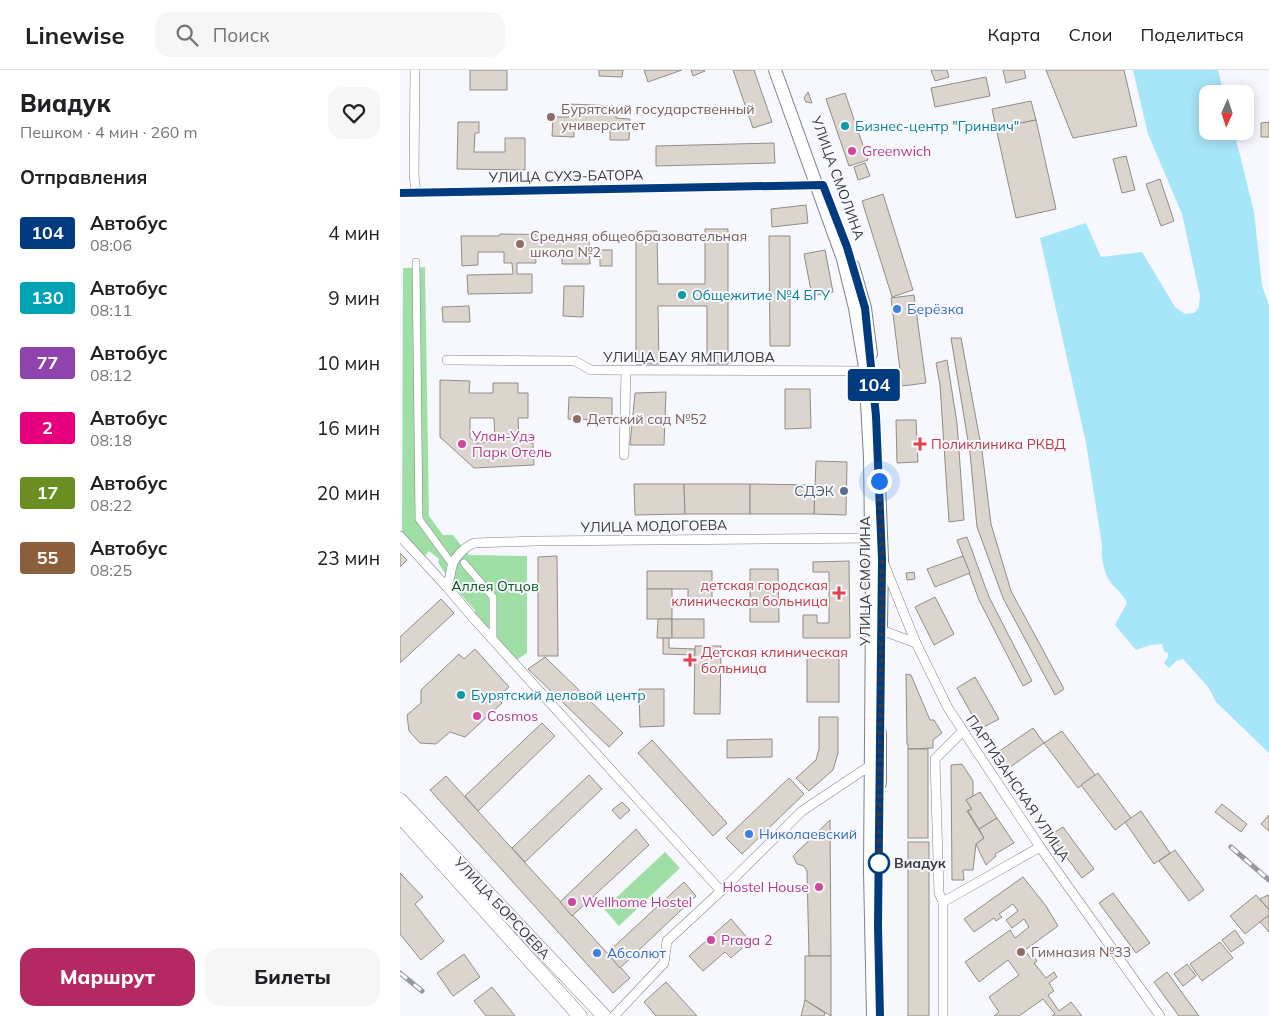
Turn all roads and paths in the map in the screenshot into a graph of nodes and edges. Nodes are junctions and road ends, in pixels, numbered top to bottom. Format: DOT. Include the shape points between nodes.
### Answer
graph roads {
  1 [pos="415,70"];
  2 [pos="775,70"];
  3 [pos="784,70"];
  4 [pos="819,185"];
  5 [pos="400,193"];
  6 [pos="416,193"];
  7 [pos="416,262"];
  8 [pos="447,360"];
  9 [pos="626,370"];
  10 [pos="869,371"];
  11 [pos="624,455"];
  12 [pos="400,536"];
  13 [pos="876,538"];
  14 [pos="882,559"];
  15 [pos="464,563"];
  16 [pos="452,564"];
  17 [pos="448,583"];
  18 [pos="881,630"];
  19 [pos="493,640"];
  20 [pos="916,643"];
  21 [pos="963,731"];
  22 [pos="876,762"];
  23 [pos="400,800"];
  24 [pos="400,816"];
  25 [pos="1040,847"];
  26 [pos="721,891"];
  27 [pos="943,902"];
  28 [pos="580,1016"];
  29 [pos="604,1016"];
  30 [pos="614,1016"];
  31 [pos="873,1016"];
  32 [pos="880,1016"];
  33 [pos="944,1016"];
  34 [pos="1160,1016"];
  1 -- 6 [label="street"];
  2 -- 4 [label="main road"];
  3 -- 4 [label="main road, УЛИЦА СМОЛИНА"];
  4 -- 6 [label="street, УЛИЦА СУХЭ-БАТОРА"];
  4 -- 10 [label="main road, УЛИЦА СМОЛИНА" via="847,247 865,308"];
  5 -- 6 [label="street, УЛИЦА СУХЭ-БАТОРА"];
  7 -- 16 [label="street" via="419,519"];
  8 -- 9 [label="street, УЛИЦА БАУ ЯМПИЛОВА" via="575,361 591,370"];
  9 -- 10 [label="street, УЛИЦА БАУ ЯМПИЛОВА"];
  9 -- 11 [label="street"];
  10 -- 13 [label="main road, УЛИЦА СМОЛИНА" via="876,416"];
  12 -- 17 [label="street"];
  13 -- 14 [label="main road, УЛИЦА СМОЛИНА"];
  13 -- 16 [label="street, УЛИЦА МОДОГОЕВА" via="475,543 468,545"];
  13 -- 22 [label="main road"];
  14 -- 18 [label="main road, УЛИЦА СМОЛИНА"];
  14 -- 20 [label="street, ПАРТИЗАНСКАЯ УЛИЦА"];
  15 -- 19 [label="street" via="493,597"];
  16 -- 17 [label="street"];
  17 -- 19 [label="street"];
  18 -- 20 [label="street"];
  18 -- 22 [label="main road, УЛИЦА СМОЛИНА"];
  19 -- 26 [label="street"];
  20 -- 21 [label="street, ПАРТИЗАНСКАЯ УЛИЦА"];
  21 -- 25 [label="street, ПАРТИЗАНСКАЯ УЛИЦА"];
  21 -- 27 [label="street" via="935,759 939,893"];
  22 -- 26 [label="street" via="802,811"];
  22 -- 31 [label="main road" via="870,871"];
  22 -- 32 [label="main road, УЛИЦА СМОЛИНА"];
  23 -- 29 [label="main road, УЛИЦА БОРСОЕВА"];
  24 -- 28 [label="main road, УЛИЦА БОРСОЕВА"];
  25 -- 27 [label="street"];
  25 -- 34 [label="street, ПАРТИЗАНСКАЯ УЛИЦА"];
  26 -- 30 [label="street" via="667,941 664,964"];
  27 -- 33 [label="street"];
}
